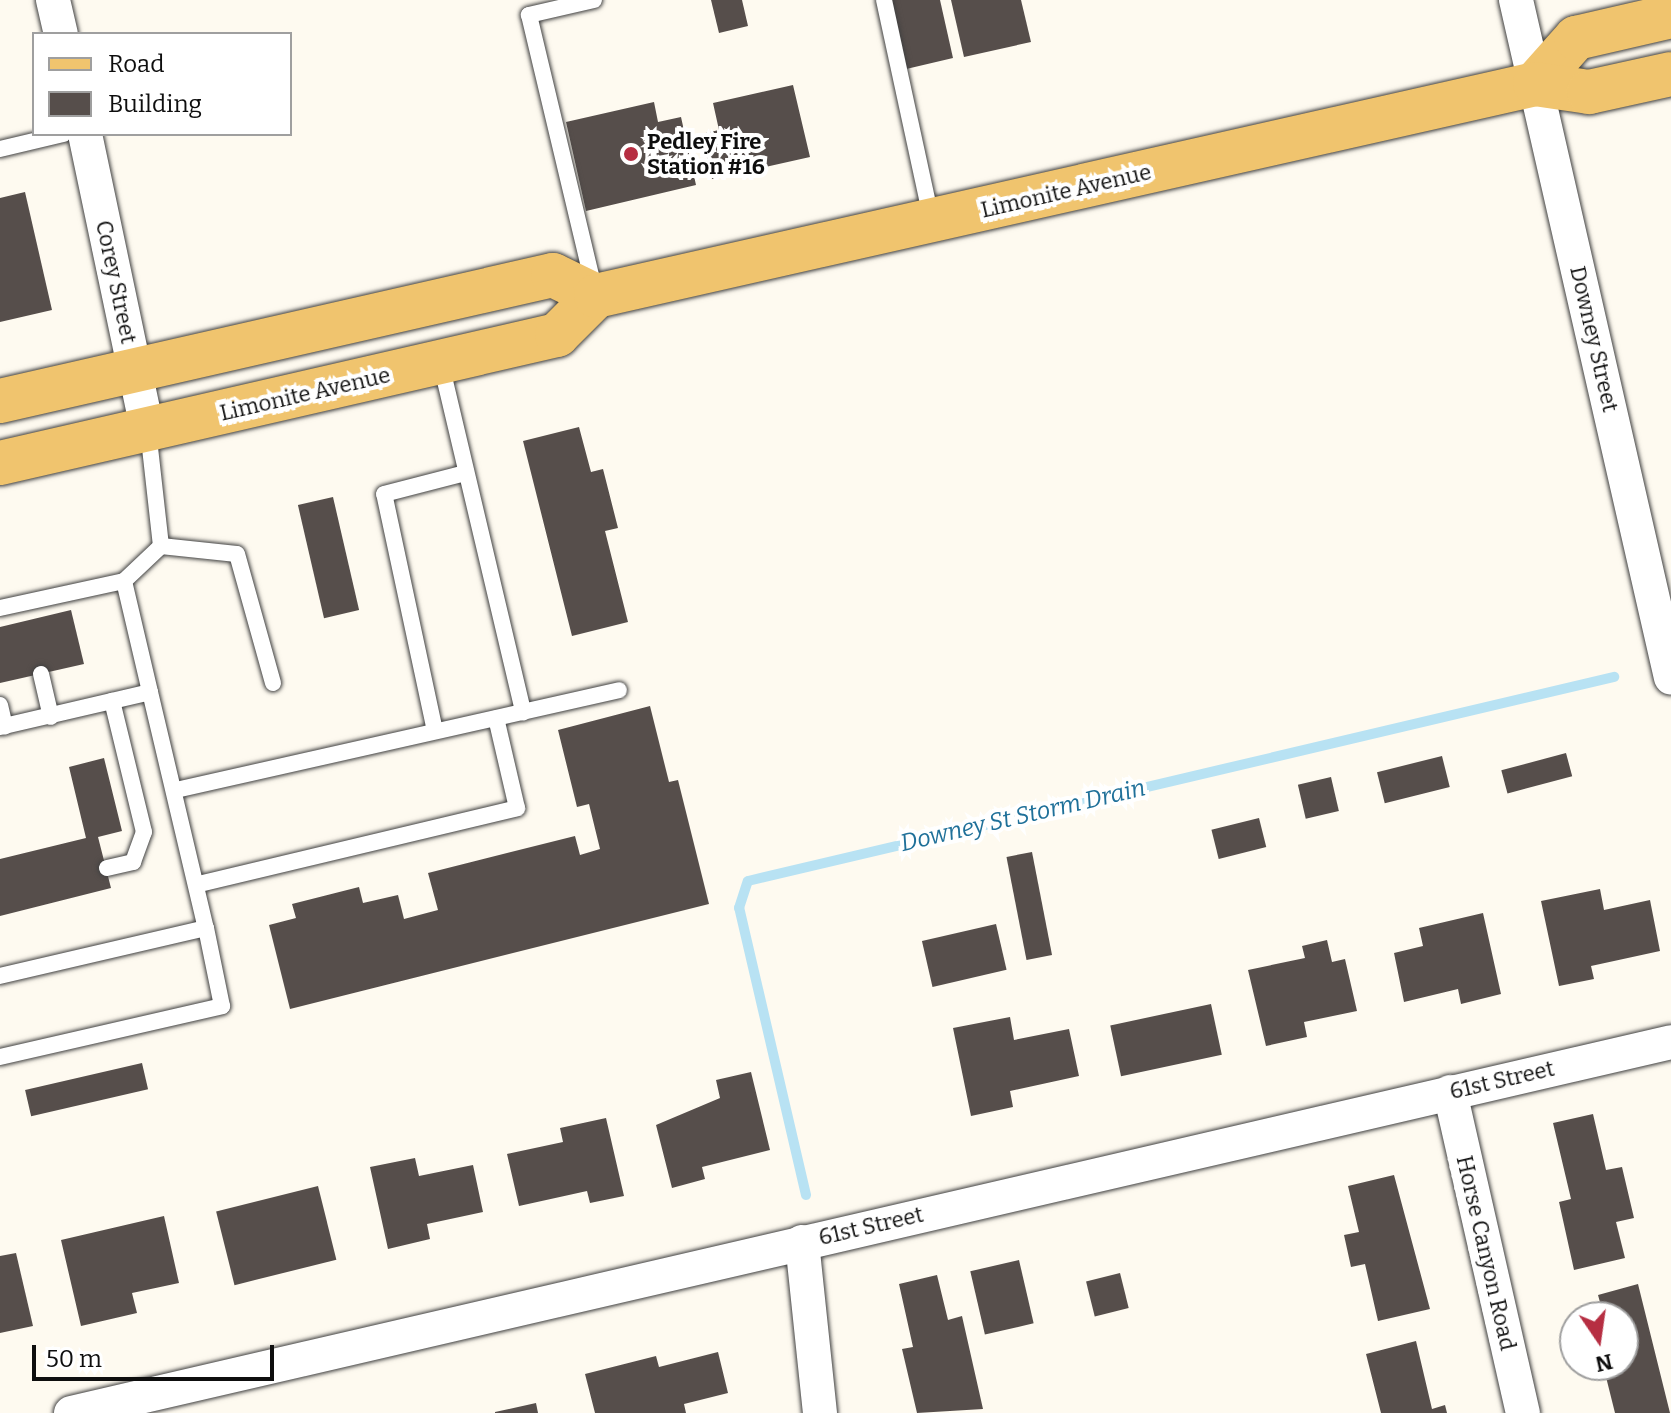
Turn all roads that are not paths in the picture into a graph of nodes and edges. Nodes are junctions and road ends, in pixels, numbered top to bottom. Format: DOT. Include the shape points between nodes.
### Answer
graph roads {
  1 [pos="53,0"];
  2 [pos="594,0"];
  3 [pos="884,0"];
  4 [pos="1516,0"];
  5 [pos="1671,16"];
  6 [pos="61,32"];
  7 [pos="1671,74"];
  8 [pos="1535,84"];
  9 [pos="55,136"];
  10 [pos="85,136"];
  11 [pos="0,149"];
  12 [pos="932,221"];
  13 [pos="596,296"];
  14 [pos="441,364"];
  15 [pos="135,370"];
  16 [pos="0,401"];
  17 [pos="147,429"];
  18 [pos="0,463"];
  19 [pos="465,473"];
  20 [pos="161,546"];
  21 [pos="124,581"];
  22 [pos="25,603"];
  23 [pos="0,608"];
  24 [pos="28,620"];
  25 [pos="41,674"];
  26 [pos="1671,678"];
  27 [pos="273,683"];
  28 [pos="619,690"];
  29 [pos="150,692"];
  30 [pos="112,701"];
  31 [pos="0,705"];
  32 [pos="523,712"];
  33 [pos="51,717"];
  34 [pos="496,718"];
  35 [pos="2,726"];
  36 [pos="435,731"];
  37 [pos="176,790"];
  38 [pos="107,868"];
  39 [pos="199,884"];
  40 [pos="206,928"];
  41 [pos="0,976"];
  42 [pos="1671,1042"];
  43 [pos="0,1057"];
  44 [pos="1450,1092"];
  45 [pos="802,1242"];
  46 [pos="71,1413"];
  47 [pos="820,1413"];
  48 [pos="1523,1413"];
  1 -- 6 [label="street"];
  2 -- 13 [label="lane" via="529,15"];
  3 -- 12 [label="lane"];
  4 -- 8 [label="street, Downey Street"];
  5 -- 8 [label="main road" via="1576,38"];
  7 -- 8 [label="main road, Limonite Avenue" via="1589,92"];
  8 -- 12 [label="main road, Limonite Avenue"];
  8 -- 26 [label="street, Downey Street"];
  9 -- 11 [label="lane"];
  10 -- 15 [label="street, Corey Street"];
  12 -- 13 [label="main road, Limonite Avenue"];
  13 -- 14 [label="main road, Limonite Avenue" via="557,335"];
  13 -- 15 [label="main road" via="553,275"];
  14 -- 17 [label="main road, Limonite Avenue"];
  14 -- 19 [label="lane"];
  15 -- 16 [label="main road"];
  15 -- 17 [label="street, Corey Street"];
  17 -- 18 [label="main road, Limonite Avenue"];
  17 -- 20 [label="lane"];
  19 -- 32 [label="lane"];
  19 -- 36 [label="lane" via="384,494"];
  20 -- 21 [label="lane"];
  20 -- 27 [label="lane" via="237,554"];
  21 -- 22 [label="lane"];
  21 -- 29 [label="lane"];
  22 -- 23 [label="lane"];
  22 -- 24 [label="lane"];
  25 -- 33 [label="lane"];
  28 -- 32 [label="lane"];
  29 -- 30 [label="lane"];
  29 -- 37 [label="lane"];
  30 -- 33 [label="lane"];
  30 -- 38 [label="lane" via="144,832 133,862"];
  31 -- 35 [label="lane"];
  32 -- 34 [label="lane"];
  33 -- 35 [label="lane"];
  34 -- 36 [label="lane"];
  34 -- 39 [label="lane" via="517,808"];
  36 -- 37 [label="lane"];
  37 -- 39 [label="lane"];
  39 -- 40 [label="lane"];
  40 -- 41 [label="lane"];
  40 -- 43 [label="lane" via="222,1006"];
  42 -- 44 [label="street, 61st Street"];
  44 -- 45 [label="street, 61st Street"];
  44 -- 48 [label="street, Horse Canyon Road"];
  45 -- 46 [label="street, 61st Street"];
  45 -- 47 [label="street"];
}
